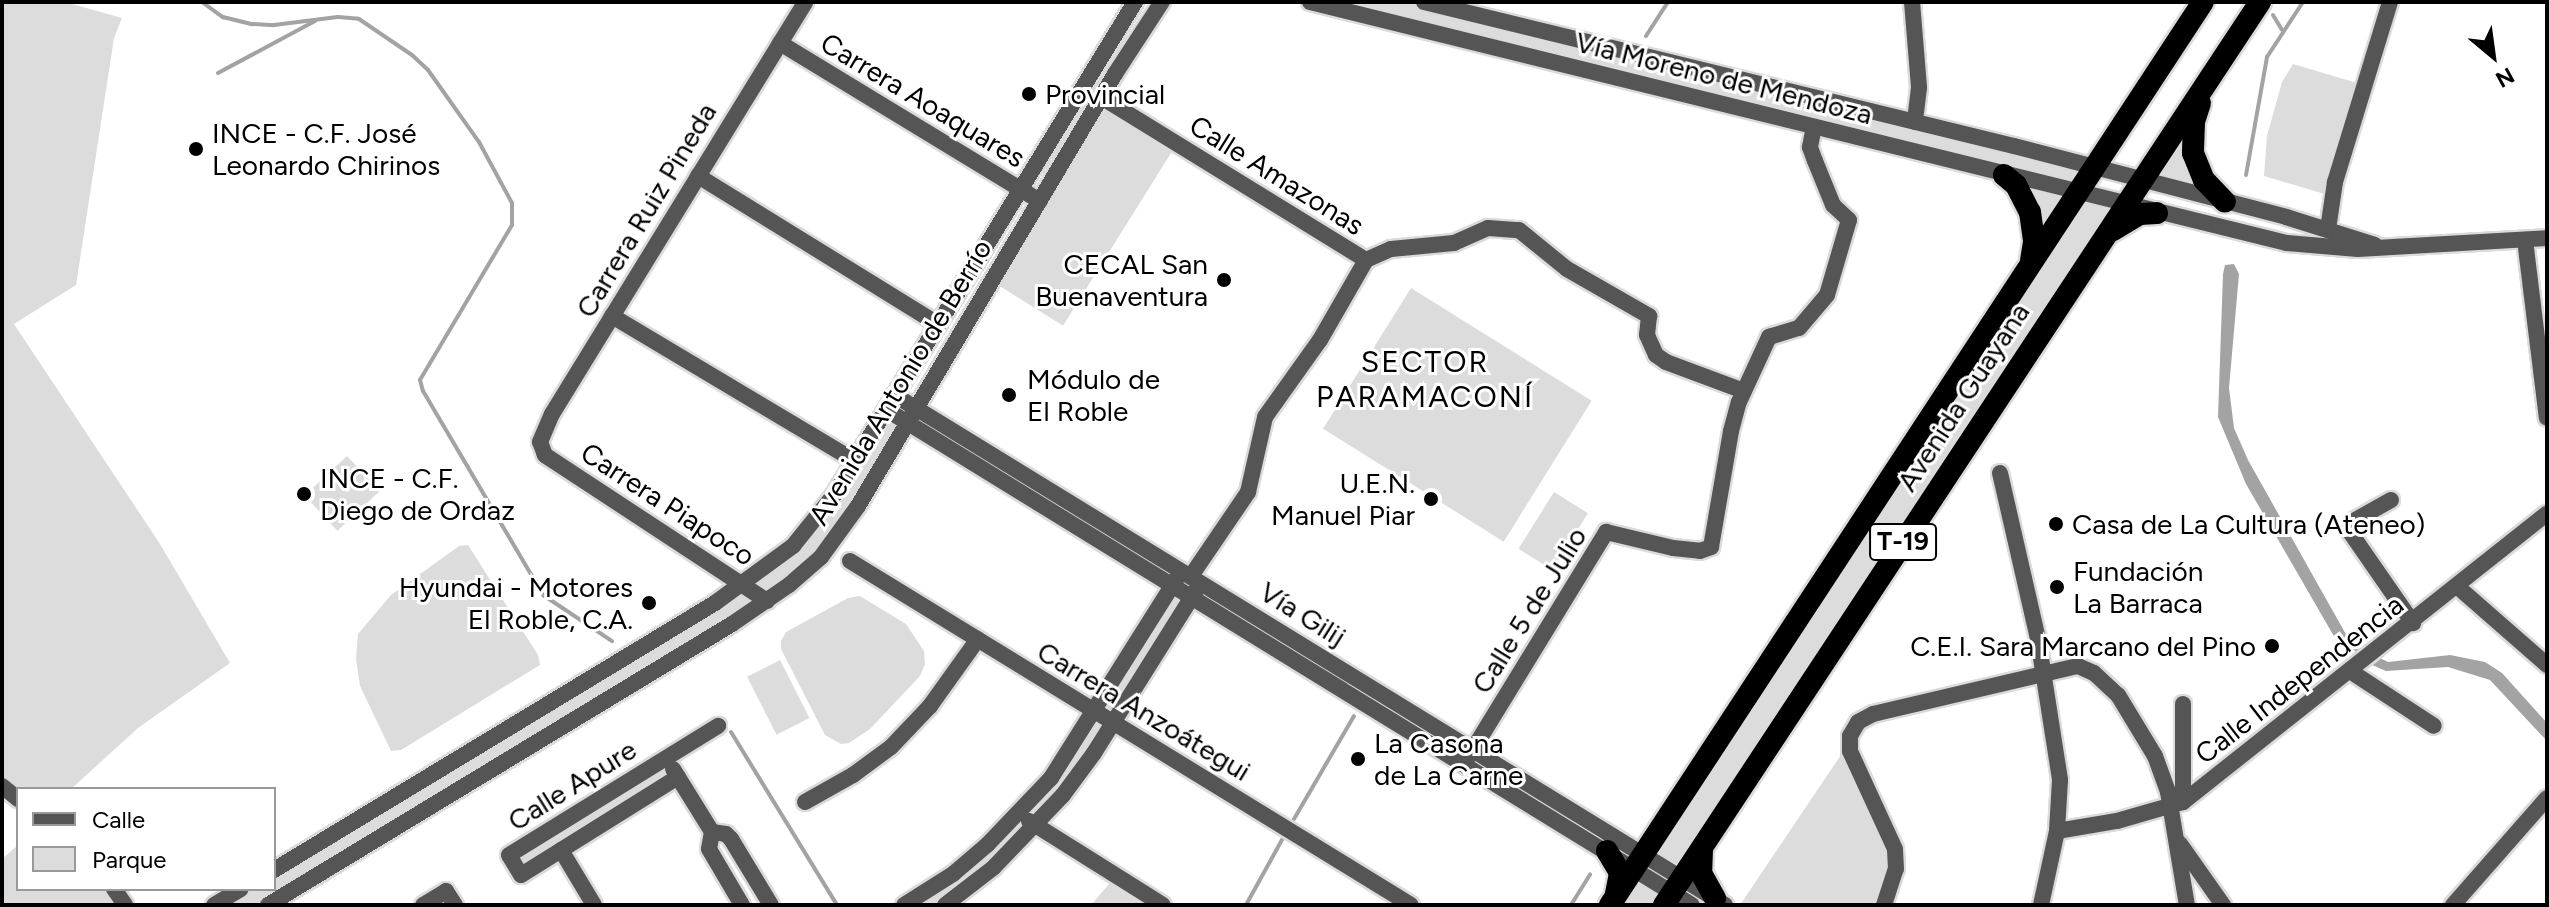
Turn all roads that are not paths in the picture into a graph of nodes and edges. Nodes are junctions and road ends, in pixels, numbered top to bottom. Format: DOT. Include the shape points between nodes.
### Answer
graph roads {
  1 [pos="805,2"];
  2 [pos="1135,2"];
  3 [pos="1162,2"];
  4 [pos="1310,2"];
  5 [pos="1424,2"];
  6 [pos="1912,2"];
  7 [pos="2203,2"];
  8 [pos="2260,2"];
  9 [pos="2390,2"];
  10 [pos="1526,27"];
  11 [pos="780,43"];
  12 [pos="1520,54"];
  13 [pos="2206,84"];
  14 [pos="1101,97"];
  15 [pos="1915,122"];
  16 [pos="1814,127"];
  17 [pos="2095,167"];
  18 [pos="2004,175"];
  19 [pos="698,176"];
  20 [pos="2142,180"];
  21 [pos="1021,190"];
  22 [pos="2078,193"];
  23 [pos="1040,201"];
  24 [pos="2225,202"];
  25 [pos="2126,205"];
  26 [pos="2157,213"];
  27 [pos="2328,229"];
  28 [pos="2105,235"];
  29 [pos="2547,238"];
  30 [pos="2525,240"];
  31 [pos="2384,248"];
  32 [pos="1366,260"];
  33 [pos="2030,265"];
  34 [pos="612,316"];
  35 [pos="939,325"];
  36 [pos="1744,391"];
  37 [pos="892,403"];
  38 [pos="912,415"];
  39 [pos="2547,418"];
  40 [pos="541,449"];
  41 [pos="855,461"];
  42 [pos="2000,473"];
  43 [pos="2391,500"];
  44 [pos="2547,514"];
  45 [pos="850,561"];
  46 [pos="1188,582"];
  47 [pos="744,584"];
  48 [pos="2459,588"];
  49 [pos="767,601"];
  50 [pos="2413,623"];
  51 [pos="978,639"];
  52 [pos="2362,662"];
  53 [pos="2547,665"];
  54 [pos="2044,673"];
  55 [pos="2183,704"];
  56 [pos="1095,711"];
  57 [pos="1113,722"];
  58 [pos="718,726"];
  59 [pos="2434,726"];
  60 [pos="1469,756"];
  61 [pos="667,757"];
  62 [pos="678,777"];
  63 [pos="2547,798"];
  64 [pos="805,802"];
  65 [pos="2177,805"];
  66 [pos="1019,815"];
  67 [pos="1036,826"];
  68 [pos="2057,831"];
  69 [pos="712,832"];
  70 [pos="2177,838"];
  71 [pos="1702,849"];
  72 [pos="561,850"];
  73 [pos="1634,851"];
  74 [pos="276,869"];
  75 [pos="238,891"];
  76 [pos="1673,892"];
  77 [pos="1612,902"];
  78 [pos="1720,902"];
  79 [pos="214,905"];
  80 [pos="268,905"];
  81 [pos="423,905"];
  82 [pos="455,905"];
  83 [pos="594,905"];
  84 [pos="742,905"];
  85 [pos="771,905"];
  86 [pos="904,905"];
  87 [pos="945,905"];
  88 [pos="1163,905"];
  89 [pos="1411,905"];
  90 [pos="1692,905"];
  91 [pos="1884,905"];
  92 [pos="2041,905"];
  93 [pos="2187,905"];
  94 [pos="2223,905"];
  95 [pos="2453,905"];
  1 -- 11 [label="street, Carrera Ruiz Pineda"];
  2 -- 21 [label="street, Avenida Antonio de Berrío"];
  3 -- 14 [label="street, Avenida Antonio de Berrío"];
  4 -- 12 [label="street, Vía Moreno de Mendoza"];
  5 -- 10 [label="street, Vía Moreno de Mendoza"];
  6 -- 15 [label="street" via="1919,88"];
  7 -- 17 [label="highway, Avenida Guayana / T-19"];
  8 -- 13 [label="highway, Avenida Guayana / T-19"];
  9 -- 27 [label="street" via="2335,182"];
  10 -- 12 [label="street"];
  10 -- 15 [label="street, Vía Moreno de Mendoza"];
  11 -- 19 [label="street, Carrera Ruiz Pineda"];
  11 -- 21 [label="street, Carrera Aoaquares"];
  12 -- 16 [label="street, Vía Moreno de Mendoza"];
  13 -- 20 [label="highway, Avenida Guayana / T-19"];
  13 -- 24 [label="highway" via="2194,122 2193,153 2204,180"];
  14 -- 23 [label="street, Avenida Antonio de Berrío"];
  14 -- 32 [label="street, Calle Amazonas"];
  15 -- 17 [label="street, Vía Moreno de Mendoza"];
  16 -- 18 [label="street, Vía Moreno de Mendoza"];
  16 -- 36 [label="street, Calle 5 de Julio" via="1810,147 1815,161 1833,205 1849,220 1827,295 1799,328 1769,337"];
  17 -- 20 [label="street, Vía Moreno de Mendoza"];
  17 -- 22 [label="highway, Avenida Guayana / T-19"];
  18 -- 22 [label="street, Vía Moreno de Mendoza"];
  18 -- 33 [label="highway" via="2016,185 2030,212"];
  19 -- 34 [label="street, Carrera Ruiz Pineda"];
  19 -- 35 [label="street"];
  20 -- 24 [label="street, Vía Moreno de Mendoza"];
  20 -- 25 [label="highway, Avenida Guayana / T-19"];
  21 -- 23 [label="street, Carrera Aoaquares"];
  21 -- 35 [label="street, Avenida Antonio de Berrío"];
  22 -- 25 [label="street, Vía Moreno de Mendoza"];
  22 -- 33 [label="highway, Avenida Guayana / T-19"];
  23 -- 38 [label="street, Avenida Antonio de Berrío"];
  24 -- 27 [label="street, Vía Moreno de Mendoza"];
  25 -- 26 [label="street, Vía Moreno de Mendoza"];
  25 -- 28 [label="highway, Avenida Guayana / T-19"];
  26 -- 28 [label="highway" via="2128,219"];
  26 -- 31 [label="street, Vía Moreno de Mendoza" via="2287,243"];
  27 -- 31 [label="street, Vía Moreno de Mendoza"];
  28 -- 71 [label="highway, Avenida Guayana / T-19"];
  29 -- 30 [label="street, Vía Moreno de Mendoza"];
  30 -- 31 [label="street, Vía Moreno de Mendoza"];
  30 -- 39 [label="street"];
  32 -- 36 [label="street, Calle Amazonas" via="1391,249 1454,243 1488,228 1519,230 1567,269 1649,316 1647,335 1656,355"];
  32 -- 46 [label="street" via="1320,340 1265,417 1248,492"];
  33 -- 73 [label="highway, Avenida Guayana / T-19"];
  34 -- 40 [label="street, Carrera Ruiz Pineda" via="552,414"];
  34 -- 41 [label="street"];
  35 -- 37 [label="street, Avenida Antonio de Berrío"];
  36 -- 60 [label="street, Calle 5 de Julio" via="1731,431 1711,547 1673,548 1606,532"];
  37 -- 38 [label="street, Vía Gilij"];
  37 -- 41 [label="street, Avenida Antonio de Berrío"];
  38 -- 46 [label="street, Vía Gilij"];
  38 -- 49 [label="street, Avenida Antonio de Berrío" via="836,539 807,571"];
  40 -- 47 [label="street, Carrera Piapoco"];
  41 -- 47 [label="street, Avenida Antonio de Berrío" via="805,533"];
  42 -- 54 [label="street"];
  43 -- 50 [label="street" via="2352,522 2350,532"];
  44 -- 48 [label="street, Calle Independencia"];
  45 -- 51 [label="street, Carrera Anzoátegui"];
  46 -- 56 [label="street"];
  46 -- 57 [label="street"];
  46 -- 60 [label="street, Vía Gilij"];
  47 -- 49 [label="street, Carrera Piapoco"];
  47 -- 74 [label="street, Avenida Antonio de Berrío"];
  48 -- 50 [label="street, Calle Independencia"];
  48 -- 53 [label="street"];
  49 -- 80 [label="street, Avenida Antonio de Berrío"];
  50 -- 52 [label="street, Calle Independencia"];
  51 -- 56 [label="street, Carrera Anzoátegui"];
  51 -- 64 [label="street" via="930,706 891,747"];
  52 -- 59 [label="street"];
  52 -- 65 [label="street, Calle Independencia"];
  54 -- 65 [label="street" via="2078,666 2106,682 2127,707"];
  54 -- 68 [label="street" via="2060,780"];
  54 -- 91 [label="street" via="1873,714 1853,728 1853,760 1895,849 1894,881"];
  55 -- 65 [label="street"];
  56 -- 57 [label="street, Carrera Anzoátegui"];
  56 -- 66 [label="street" via="1062,763"];
  57 -- 67 [label="street"];
  57 -- 89 [label="street, Carrera Anzoátegui"];
  58 -- 61 [label="street, Calle Apure"];
  60 -- 73 [label="street, Vía Gilij"];
  61 -- 62 [label="street"];
  61 -- 72 [label="street, Calle Apure" via="509,855 521,875"];
  62 -- 69 [label="street"];
  62 -- 72 [label="street, Calle Apure"];
  63 -- 95 [label="street"];
  65 -- 68 [label="street, Calle Independencia"];
  65 -- 70 [label="street"];
  66 -- 67 [label="street"];
  66 -- 86 [label="street" via="953,874"];
  67 -- 87 [label="street"];
  67 -- 88 [label="street"];
  68 -- 92 [label="street"];
  69 -- 84 [label="street" via="709,849"];
  69 -- 85 [label="street" via="731,839"];
  70 -- 93 [label="street"];
  70 -- 94 [label="street"];
  71 -- 76 [label="highway, Avenida Guayana / T-19"];
  71 -- 78 [label="highway" via="1701,873"];
  72 -- 83 [label="street"];
  73 -- 76 [label="street, Vía Gilij"];
  73 -- 77 [label="highway, Avenida Guayana / T-19"];
  73 -- 77 [label="highway, T-19" via="1620,873"];
  75 -- 79 [label="street"];
  76 -- 78 [label="street"];
  76 -- 90 [label="street"];
  81 -- 82 [label="street" via="446,891"];
}
